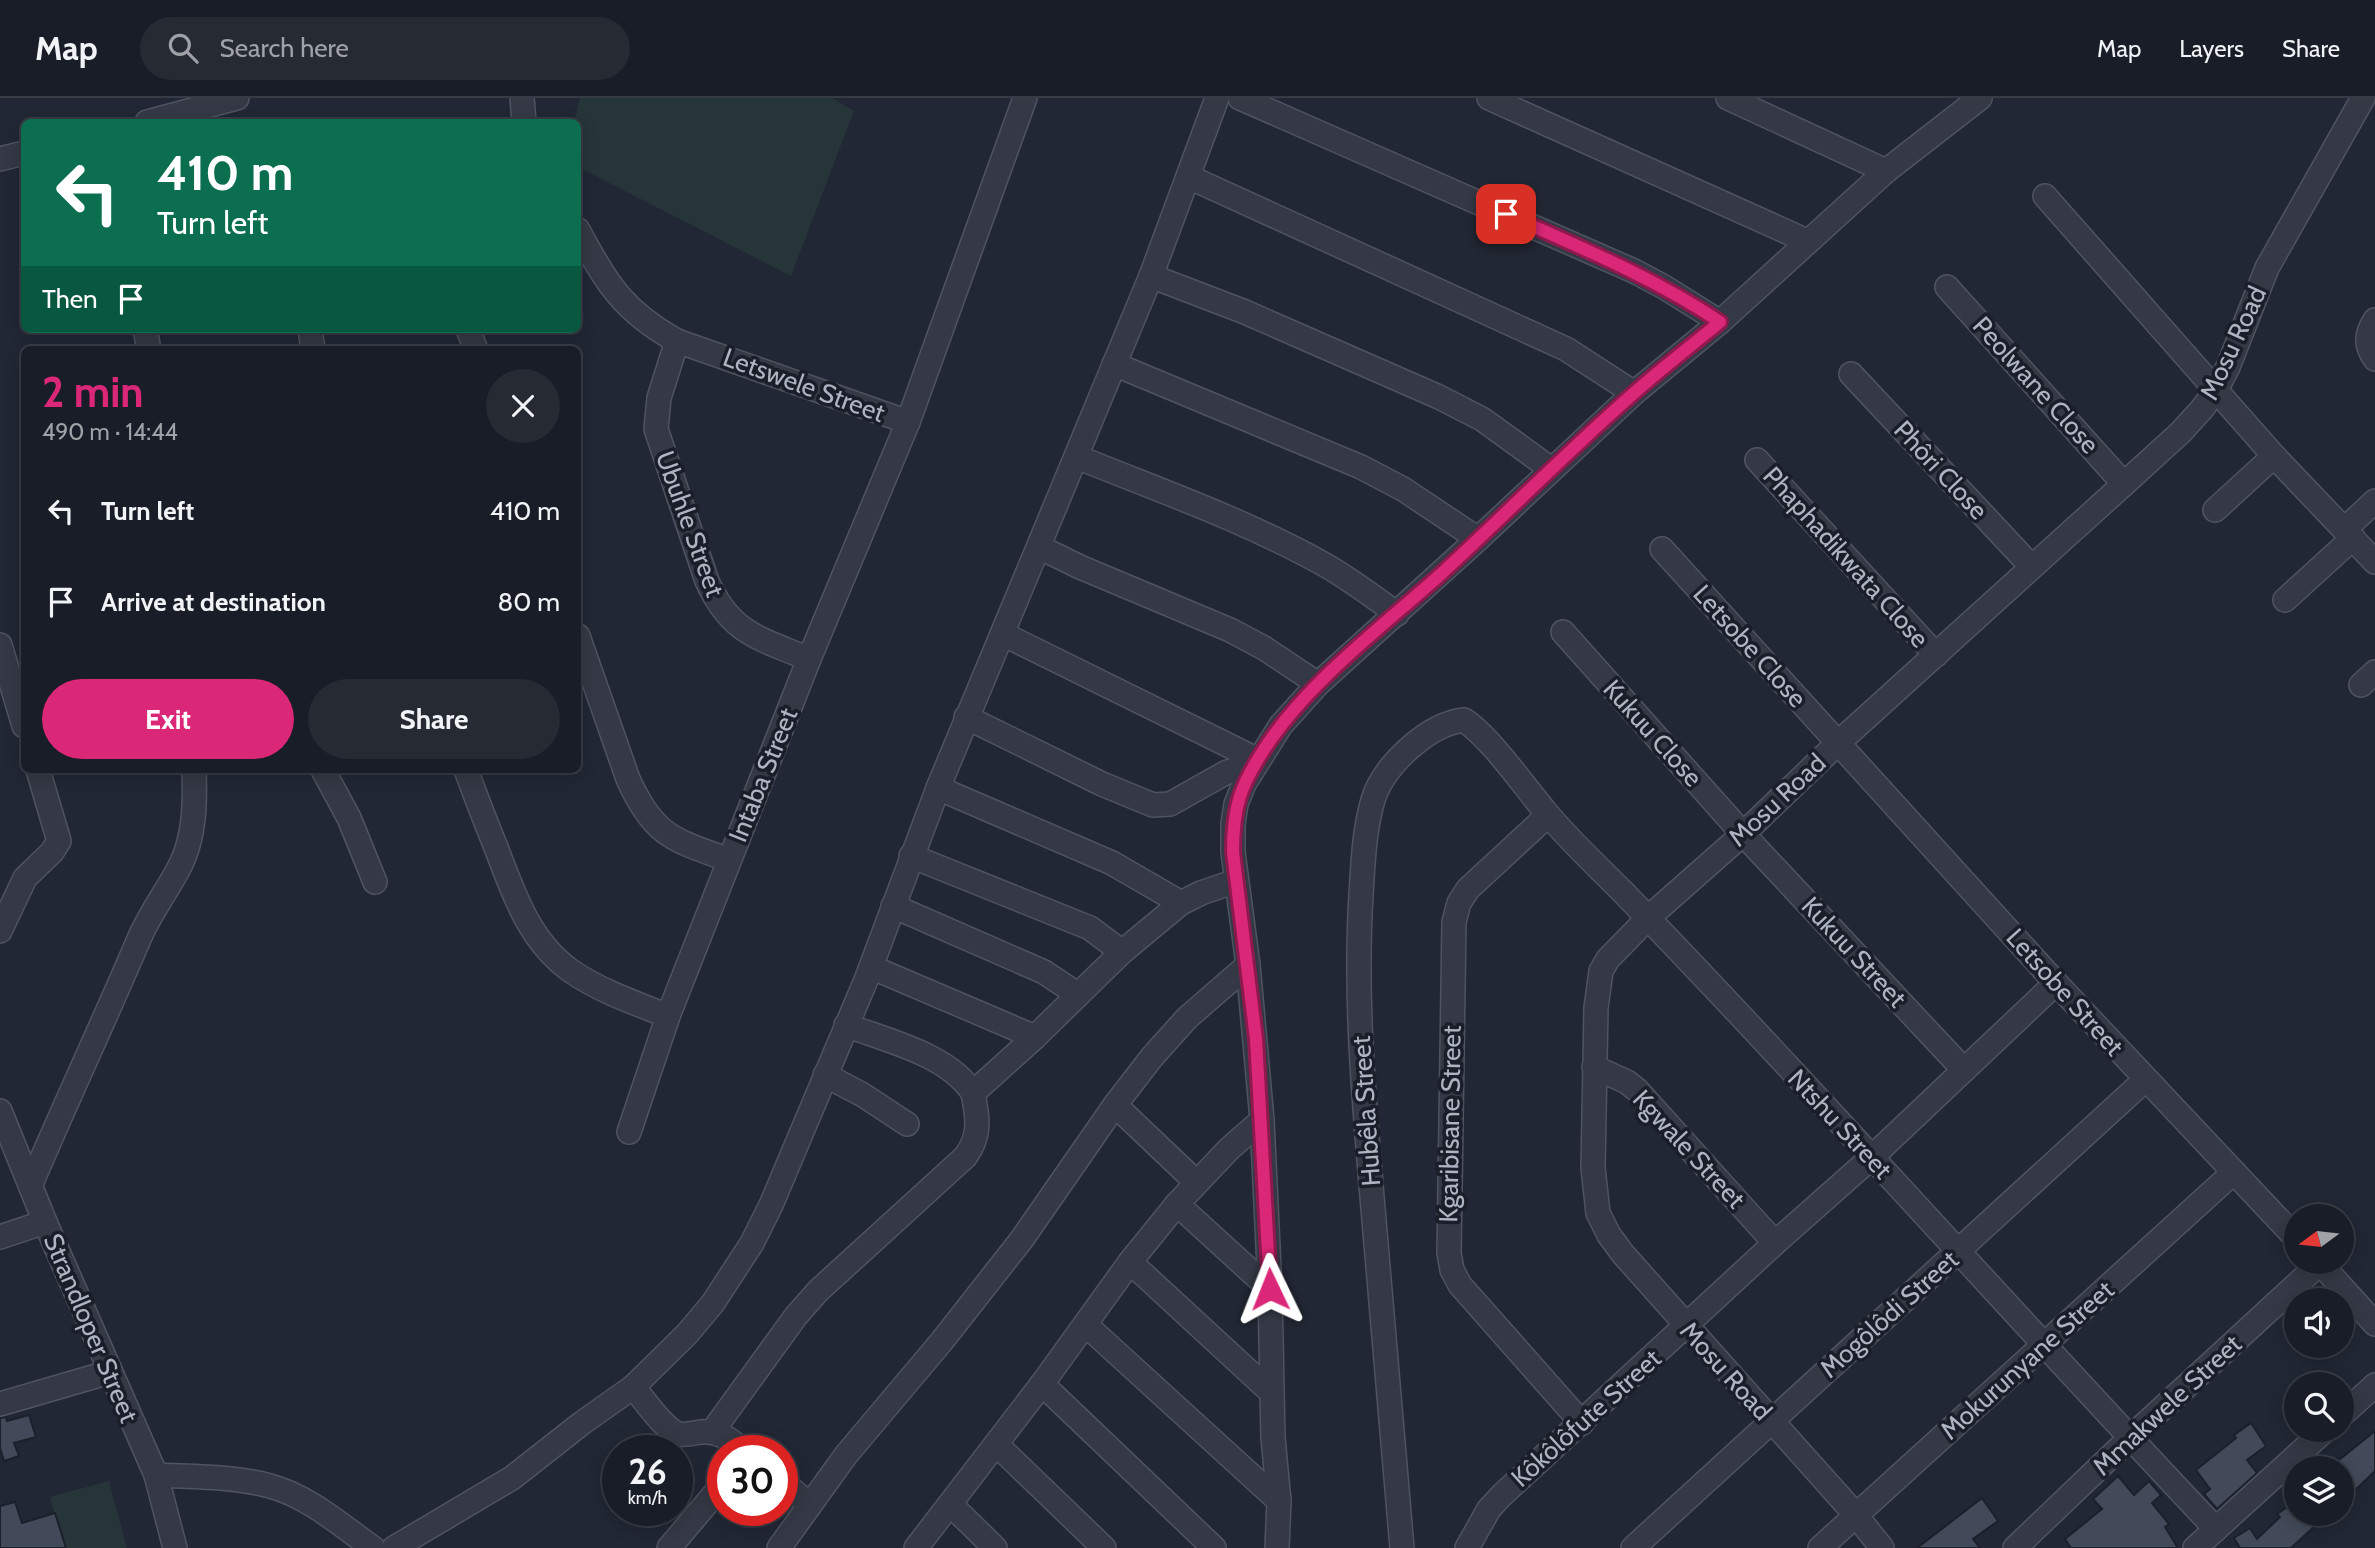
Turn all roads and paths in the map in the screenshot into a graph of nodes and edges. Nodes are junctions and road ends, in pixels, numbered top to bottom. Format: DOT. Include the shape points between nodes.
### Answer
graph roads {
  1 [pos="237,98"];
  2 [pos="522,98"];
  3 [pos="1025,98"];
  4 [pos="1217,98"];
  5 [pos="1240,98"];
  6 [pos="1489,98"];
  7 [pos="1728,98"];
  8 [pos="2363,98"];
  9 [pos="1973,99"];
  10 [pos="207,109"];
  11 [pos="161,119"];
  12 [pos="522,119"];
  13 [pos="21,154"];
  14 [pos="0,159"];
  15 [pos="1886,171"];
  16 [pos="1189,177"];
  17 [pos="2045,196"];
  18 [pos="581,235"];
  19 [pos="1807,242"];
  20 [pos="1151,276"];
  21 [pos="1947,287"];
  22 [pos="2375,320"];
  23 [pos="1720,322"];
  24 [pos="677,341"];
  25 [pos="2375,359"];
  26 [pos="1114,364"];
  27 [pos="1851,374"];
  28 [pos="2216,390"];
  29 [pos="1634,393"];
  30 [pos="908,422"];
  31 [pos="2274,456"];
  32 [pos="1077,457"];
  33 [pos="1757,460"];
  34 [pos="1551,469"];
  35 [pos="2124,484"];
  36 [pos="2375,501"];
  37 [pos="2215,510"];
  38 [pos="2349,533"];
  39 [pos="1478,540"];
  40 [pos="1039,547"];
  41 [pos="1662,549"];
  42 [pos="2375,562"];
  43 [pos="2031,566"];
  44 [pos="2284,600"];
  45 [pos="1397,614"];
  46 [pos="1563,632"];
  47 [pos="1003,634"];
  48 [pos="581,644"];
  49 [pos="0,645"];
  50 [pos="1936,654"];
  51 [pos="809,659"];
  52 [pos="1318,684"];
  53 [pos="21,716"];
  54 [pos="966,717"];
  55 [pos="1464,720"];
  56 [pos="1838,743"];
  57 [pos="1256,763"];
  58 [pos="39,773"];
  59 [pos="194,773"];
  60 [pos="325,773"];
  61 [pos="467,773"];
  62 [pos="938,788"];
  63 [pos="1548,815"];
  64 [pos="1743,834"];
  65 [pos="911,856"];
  66 [pos="729,860"];
  67 [pos="1236,881"];
  68 [pos="375,882"];
  69 [pos="1181,903"];
  70 [pos="893,906"];
  71 [pos="1648,918"];
  72 [pos="0,931"];
  73 [pos="1122,952"];
  74 [pos="1248,965"];
  75 [pos="871,967"];
  76 [pos="2056,983"];
  77 [pos="1077,994"];
  78 [pos="668,1016"];
  79 [pos="846,1025"];
  80 [pos="1035,1037"];
  81 [pos="1594,1067"];
  82 [pos="1964,1070"];
  83 [pos="825,1075"];
  84 [pos="2146,1080"];
  85 [pos="973,1093"];
  86 [pos="1115,1105"];
  87 [pos="0,1111"];
  88 [pos="1262,1120"];
  89 [pos="907,1124"];
  90 [pos="629,1132"];
  91 [pos="1871,1158"];
  92 [pos="2234,1172"];
  93 [pos="1196,1182"];
  94 [pos="31,1184"];
  95 [pos="1177,1203"];
  96 [pos="45,1222"];
  97 [pos="2284,1225"];
  98 [pos="0,1237"];
  99 [pos="1775,1243"];
  100 [pos="1959,1250"];
  101 [pos="1130,1262"];
  102 [pos="2308,1274"];
  103 [pos="2330,1274"];
  104 [pos="1270,1289"];
  105 [pos="2375,1324"];
  106 [pos="1086,1325"];
  107 [pos="1686,1326"];
  108 [pos="2045,1346"];
  109 [pos="110,1372"];
  110 [pos="1042,1384"];
  111 [pos="2375,1385"];
  112 [pos="633,1387"];
  113 [pos="1272,1393"];
  114 [pos="0,1404"];
  115 [pos="2354,1404"];
  116 [pos="1771,1420"];
  117 [pos="1582,1423"];
  118 [pos="712,1432"];
  119 [pos="720,1435"];
  120 [pos="2130,1438"];
  121 [pos="2312,1442"];
  122 [pos="996,1444"];
  123 [pos="156,1475"];
  124 [pos="798,1495"];
  125 [pos="1279,1501"];
  126 [pos="707,1503"];
  127 [pos="950,1504"];
  128 [pos="810,1505"];
  129 [pos="1855,1514"];
  130 [pos="2216,1529"];
  131 [pos="175,1548"];
  132 [pos="373,1548"];
  133 [pos="394,1548"];
  134 [pos="669,1548"];
  135 [pos="779,1548"];
  136 [pos="916,1548"];
  137 [pos="995,1548"];
  138 [pos="1104,1548"];
  139 [pos="1214,1548"];
  140 [pos="1278,1548"];
  141 [pos="1402,1548"];
  142 [pos="1467,1548"];
  143 [pos="1633,1548"];
  144 [pos="1820,1548"];
  145 [pos="1882,1548"];
  146 [pos="2015,1548"];
  147 [pos="2195,1548"];
  1 -- 10 [label="street"];
  2 -- 12 [label="street"];
  3 -- 30 [label="street, Letswele Street"];
  4 -- 16 [label="street"];
  5 -- 23 [label="street" via="1634,271"];
  6 -- 19 [label="street"];
  7 -- 15 [label="street"];
  8 -- 28 [label="street, Mosu Road" via="2267,268"];
  9 -- 15 [label="street"];
  10 -- 11 [label="street"];
  13 -- 14 [label="street"];
  15 -- 19 [label="street"];
  16 -- 20 [label="street"];
  16 -- 29 [label="street" via="1566,349"];
  17 -- 28 [label="street"];
  18 -- 24 [label="street, Letswele Street" via="628,307"];
  19 -- 23 [label="street"];
  20 -- 26 [label="street"];
  20 -- 34 [label="street" via="1439,397 1482,419"];
  21 -- 35 [label="street, Peolwane Close"];
  22 -- 25 [label="street" via="2367,343"];
  23 -- 29 [label="street"];
  24 -- 30 [label="street, Letswele Street"];
  24 -- 51 [label="street, Ubuhle Street" via="659,398 656,429 708,581 730,620 760,639"];
  26 -- 32 [label="street"];
  26 -- 39 [label="street" via="1361,467 1403,489"];
  27 -- 43 [label="street, Phôri Close"];
  28 -- 31 [label="street"];
  28 -- 35 [label="street, Mosu Road" via="2180,433"];
  29 -- 34 [label="street"];
  30 -- 51 [label="street, Intaba Street"];
  31 -- 37 [label="street"];
  31 -- 38 [label="street"];
  32 -- 40 [label="street"];
  32 -- 45 [label="street" via="1293,548"];
  33 -- 50 [label="street, Phaphadikwata Close"];
  34 -- 39 [label="street"];
  35 -- 43 [label="street, Mosu Road"];
  36 -- 38 [label="street"];
  38 -- 42 [label="street"];
  38 -- 44 [label="street"];
  39 -- 45 [label="street"];
  40 -- 47 [label="street"];
  40 -- 52 [label="street" via="1230,630"];
  41 -- 56 [label="street, Letsobe Close"];
  43 -- 50 [label="street, Mosu Road"];
  45 -- 52 [label="street"];
  46 -- 64 [label="street, Kukuu Close"];
  47 -- 54 [label="street"];
  47 -- 57 [label="street"];
  48 -- 66 [label="street" via="638,802 666,833"];
  49 -- 53 [label="street"];
  50 -- 56 [label="street, Mosu Road"];
  51 -- 66 [label="street, Intaba Street"];
  52 -- 57 [label="street" via="1281,725"];
  54 -- 57 [label="street" via="1153,805 1170,804 1227,772"];
  54 -- 62 [label="street"];
  55 -- 63 [label="street, Ntshu Street" via="1483,736"];
  55 -- 141 [label="street, Hubêla Street" via="1425,736 1380,781 1362,876 1361,1058"];
  56 -- 64 [label="street, Mosu Road"];
  56 -- 76 [label="street, Letsobe Street"];
  57 -- 67 [label="street" via="1236,804"];
  58 -- 72 [label="street" via="59,842 25,878"];
  59 -- 94 [label="street" via="195,805 188,847 148,918"];
  60 -- 68 [label="street"];
  61 -- 78 [label="street" via="514,897 548,952 598,987"];
  62 -- 65 [label="street"];
  62 -- 69 [label="street" via="1112,863"];
  63 -- 71 [label="street, Ntshu Street"];
  63 -- 117 [label="street, Kgaribisane Street" via="1468,889 1454,922 1448,1235 1452,1270 1460,1285"];
  64 -- 71 [label="street, Mosu Road"];
  64 -- 82 [label="street, Kukuu Street"];
  65 -- 70 [label="street"];
  65 -- 73 [label="street" via="1090,928"];
  66 -- 78 [label="street, Intaba Street"];
  67 -- 69 [label="street"];
  67 -- 74 [label="street"];
  69 -- 73 [label="street"];
  70 -- 75 [label="street"];
  70 -- 77 [label="street" via="1044,972"];
  71 -- 81 [label="street, Mosu Road" via="1601,971"];
  71 -- 91 [label="street, Ntshu Street"];
  73 -- 77 [label="street"];
  74 -- 86 [label="street" via="1187,1018"];
  74 -- 88 [label="street"];
  75 -- 79 [label="street"];
  75 -- 80 [label="street"];
  76 -- 82 [label="street, Kôkôlôfute Street"];
  76 -- 84 [label="street, Letsobe Street"];
  77 -- 80 [label="street"];
  78 -- 90 [label="street, Intaba Street"];
  79 -- 83 [label="street"];
  79 -- 85 [label="street" via="945,1065"];
  80 -- 85 [label="street"];
  81 -- 99 [label="street, Kgwale Street" via="1637,1090"];
  81 -- 107 [label="street, Mosu Road" via="1592,1168 1598,1213 1623,1254"];
  82 -- 91 [label="street, Kôkôlôfute Street"];
  83 -- 89 [label="street"];
  83 -- 112 [label="street" via="771,1205 735,1271 687,1335"];
  84 -- 92 [label="street, Letsobe Street"];
  84 -- 100 [label="street, Mogôlôdi Street"];
  85 -- 118 [label="street" via="978,1123 973,1147 818,1291"];
  86 -- 93 [label="street"];
  86 -- 128 [label="street" via="1022,1239"];
  87 -- 94 [label="street, Strandloper Street"];
  88 -- 93 [label="street"];
  88 -- 104 [label="street"];
  91 -- 99 [label="street, Kôkôlôfute Street"];
  91 -- 100 [label="street, Ntshu Street"];
  92 -- 97 [label="street, Letsobe Street"];
  92 -- 108 [label="street, Mokurunyane Street"];
  93 -- 95 [label="street"];
  94 -- 96 [label="street, Strandloper Street"];
  95 -- 101 [label="street"];
  95 -- 104 [label="street"];
  96 -- 98 [label="street"];
  96 -- 109 [label="street, Strandloper Street"];
  99 -- 107 [label="street, Kôkôlôfute Street"];
  100 -- 108 [label="street, Ntshu Street"];
  100 -- 116 [label="street, Mogôlôdi Street"];
  101 -- 106 [label="street"];
  101 -- 113 [label="street"];
  102 -- 120 [label="street, Mmakwele Street"];
  103 -- 105 [label="street"];
  104 -- 113 [label="street"];
  106 -- 110 [label="street"];
  106 -- 125 [label="street"];
  107 -- 116 [label="street, Mosu Road"];
  107 -- 117 [label="street, Kôkôlôfute Street"];
  108 -- 120 [label="street, Ntshu Street"];
  108 -- 129 [label="street, Mokurunyane Street"];
  109 -- 114 [label="street"];
  109 -- 123 [label="street, Strandloper Street"];
  110 -- 122 [label="street"];
  110 -- 139 [label="street"];
  111 -- 115 [label="street"];
  112 -- 118 [label="street" via="675,1432"];
  112 -- 133 [label="street" via="512,1478"];
  113 -- 125 [label="street"];
  116 -- 129 [label="street, Mosu Road"];
  116 -- 143 [label="street, Mogôlôdi Street"];
  117 -- 142 [label="street, Kôkôlôfute Street" via="1489,1509"];
  118 -- 119 [label="street"];
  120 -- 130 [label="street, Ntshu Street"];
  120 -- 146 [label="street, Mmakwele Street"];
  121 -- 130 [label="street"];
  122 -- 127 [label="street"];
  122 -- 138 [label="street"];
  123 -- 131 [label="street, Strandloper Street"];
  123 -- 132 [label="street" via="271,1486 315,1507"];
  124 -- 128 [label="street"];
  125 -- 140 [label="street"];
  126 -- 134 [label="street"];
  127 -- 136 [label="street"];
  127 -- 137 [label="street"];
  128 -- 135 [label="street"];
  129 -- 144 [label="street, Mokurunyane Street"];
  129 -- 145 [label="street, Mosu Road"];
  130 -- 147 [label="street"];
}
